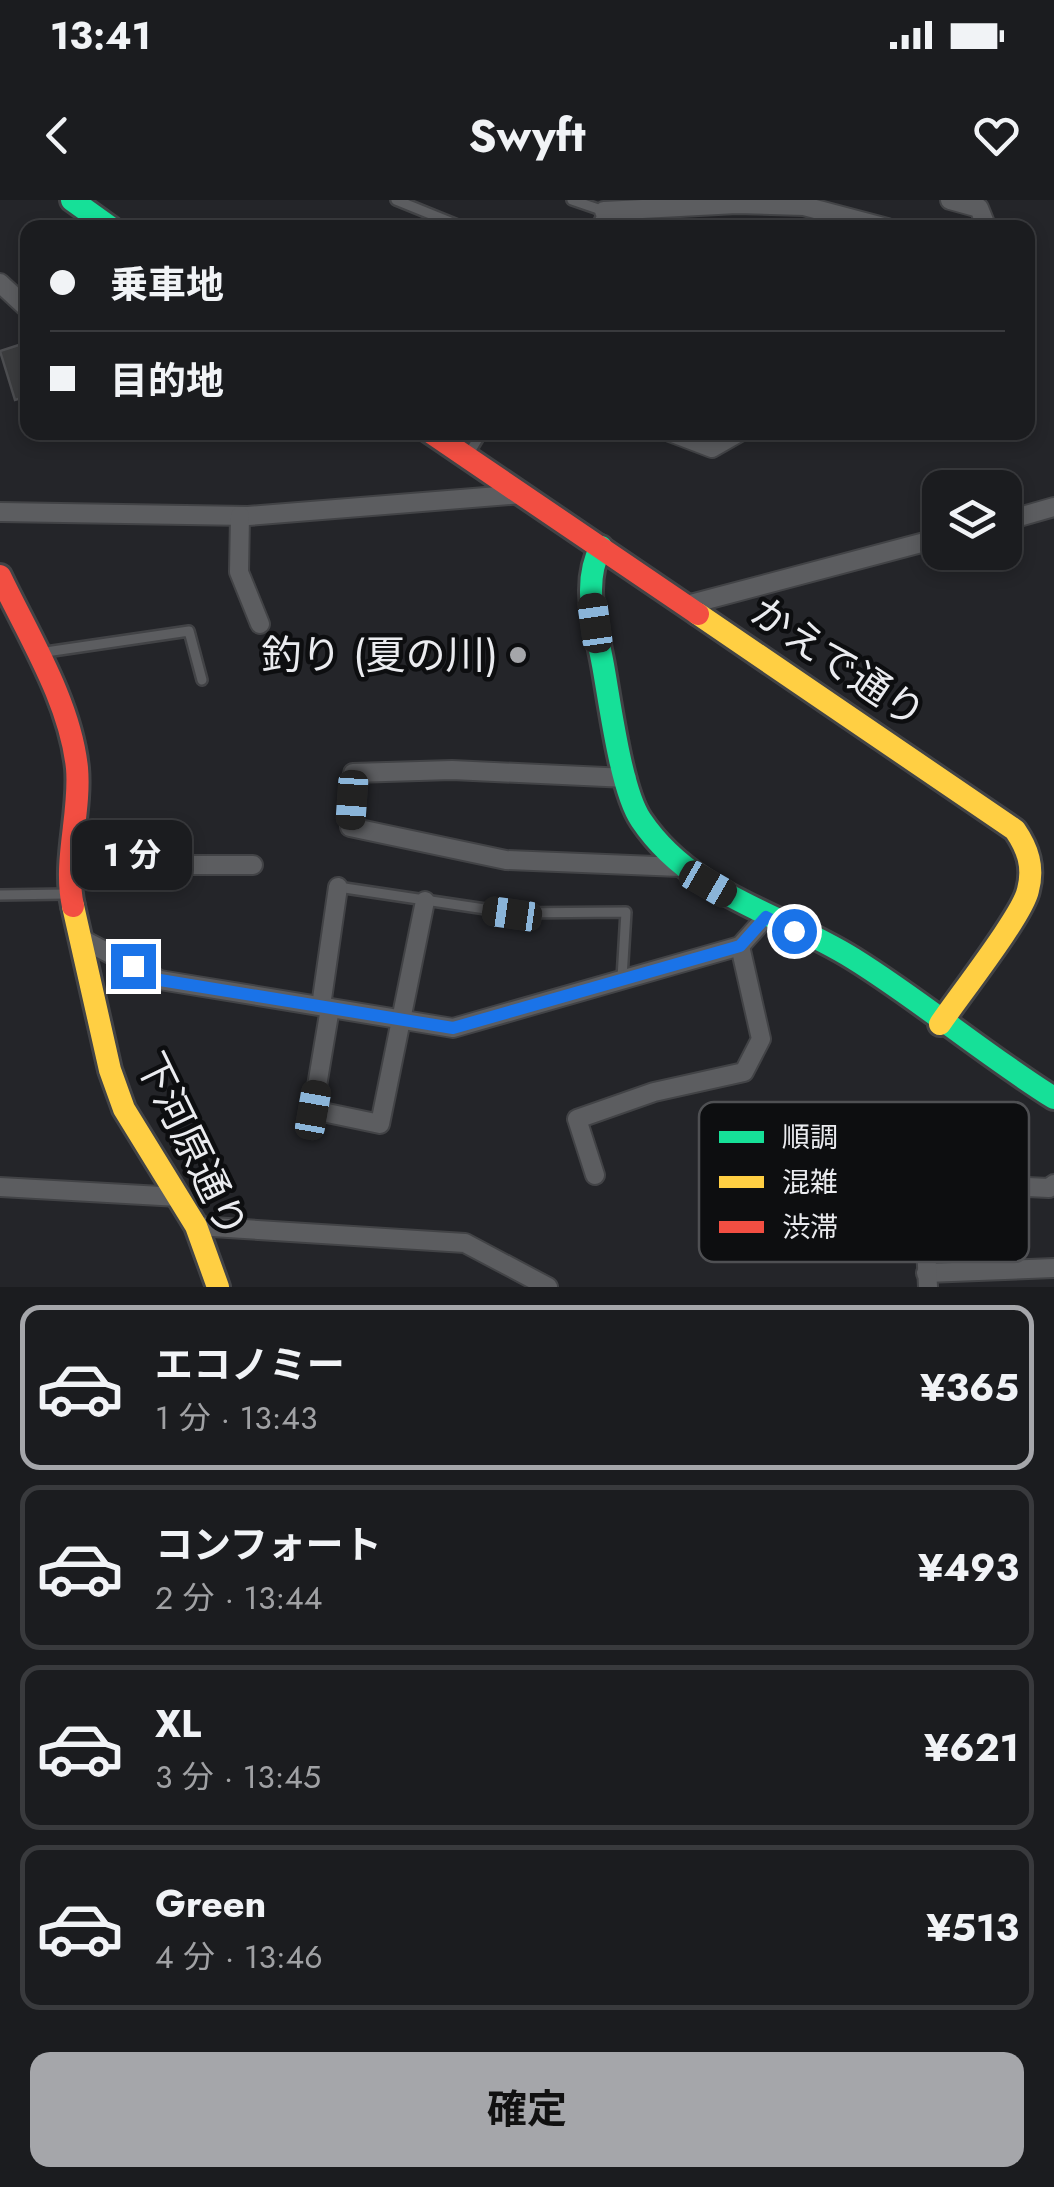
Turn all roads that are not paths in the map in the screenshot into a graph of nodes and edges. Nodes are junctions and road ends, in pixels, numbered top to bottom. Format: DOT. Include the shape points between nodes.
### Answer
graph roads {
  1 [pos="396,200"];
  2 [pos="572,200"];
  3 [pos="950,200"];
  4 [pos="81,202"];
  5 [pos="672,204"];
  6 [pos="600,219"];
  7 [pos="102,220"];
  8 [pos="445,220"];
  9 [pos="857,220"];
  10 [pos="984,220"];
  11 [pos="0,283"];
  12 [pos="20,301"];
  13 [pos="442,440"];
  14 [pos="477,440"];
  15 [pos="691,440"];
  16 [pos="726,440"];
  17 [pos="466,457"];
  18 [pos="522,494"];
  19 [pos="1054,508"];
  20 [pos="0,512"];
  21 [pos="240,516"];
  22 [pos="1022,516"];
  23 [pos="922,543"];
  24 [pos="600,548"];
  25 [pos="0,576"];
  26 [pos="687,606"];
  27 [pos="260,624"];
  28 [pos="36,654"];
  29 [pos="202,680"];
  30 [pos="628,778"];
  31 [pos="253,865"];
  32 [pos="72,866"];
  33 [pos="680,867"];
  34 [pos="338,887"];
  35 [pos="70,894"];
  36 [pos="0,895"];
  37 [pos="425,901"];
  38 [pos="766,917"];
  39 [pos="78,937"];
  40 [pos="740,946"];
  41 [pos="622,980"];
  42 [pos="326,1007"];
  43 [pos="403,1020"];
  44 [pos="940,1024"];
  45 [pos="1054,1098"];
  46 [pos="595,1175"];
  47 [pos="1054,1184"];
  48 [pos="0,1187"];
  49 [pos="1029,1188"];
  50 [pos="179,1197"];
  51 [pos="196,1226"];
  52 [pos="1054,1268"];
  53 [pos="927,1280"];
  54 [pos="218,1287"];
  55 [pos="548,1287"];
  1 -- 8 [label="lane"];
  2 -- 6 [label="lane"];
  3 -- 10 [label="street" via="979,208"];
  4 -- 7 [label="street"];
  5 -- 6 [label="street"];
  5 -- 9 [label="street" via="804,206"];
  11 -- 12 [label="street"];
  13 -- 17 [label="street, かえで通り"];
  14 -- 17 [label="lane"];
  15 -- 16 [label="street" via="712,448"];
  17 -- 18 [label="street, かえで通り"];
  18 -- 21 [label="street"];
  18 -- 24 [label="street, かえで通り"];
  19 -- 22 [label="street"];
  20 -- 21 [label="street"];
  21 -- 27 [label="street" via="239,572"];
  23 -- 26 [label="street"];
  24 -- 26 [label="street, かえで通り"];
  24 -- 30 [label="street" via="590,591"];
  25 -- 28 [label="street, 下河原通り"];
  26 -- 44 [label="street, かえで通り" via="991,810 1029,850 1034,872 1026,897"];
  28 -- 29 [label="lane" via="188,632"];
  28 -- 32 [label="street, 下河原通り" via="77,768"];
  30 -- 33 [label="street" via="638,817"];
  30 -- 33 [label="street" via="452,770 354,774 350,828 506,860"];
  31 -- 32 [label="street" via="141,865 116,856"];
  32 -- 35 [label="street, 下河原通り"];
  33 -- 38 [label="street"];
  34 -- 37 [label="lane"];
  34 -- 42 [label="street"];
  35 -- 36 [label="lane"];
  35 -- 39 [label="street, 下河原通り"];
  37 -- 41 [label="lane" via="512,914 626,912"];
  37 -- 43 [label="street"];
  38 -- 40 [label="street"];
  38 -- 44 [label="street" via="853,958"];
  39 -- 42 [label="street" via="160,980"];
  39 -- 50 [label="street, 下河原通り" via="124,1109"];
  40 -- 41 [label="street"];
  40 -- 46 [label="street" via="760,1039 744,1072 654,1092 577,1119"];
  41 -- 43 [label="street" via="453,1028"];
  42 -- 43 [label="street"];
  42 -- 43 [label="street" via="313,1110 380,1124"];
  44 -- 45 [label="street"];
  47 -- 49 [label="street"];
  48 -- 50 [label="street"];
  50 -- 51 [label="street, 下河原通り"];
  51 -- 54 [label="street, 下河原通り"];
  51 -- 55 [label="street" via="465,1243"];
  52 -- 53 [label="street"];
}
